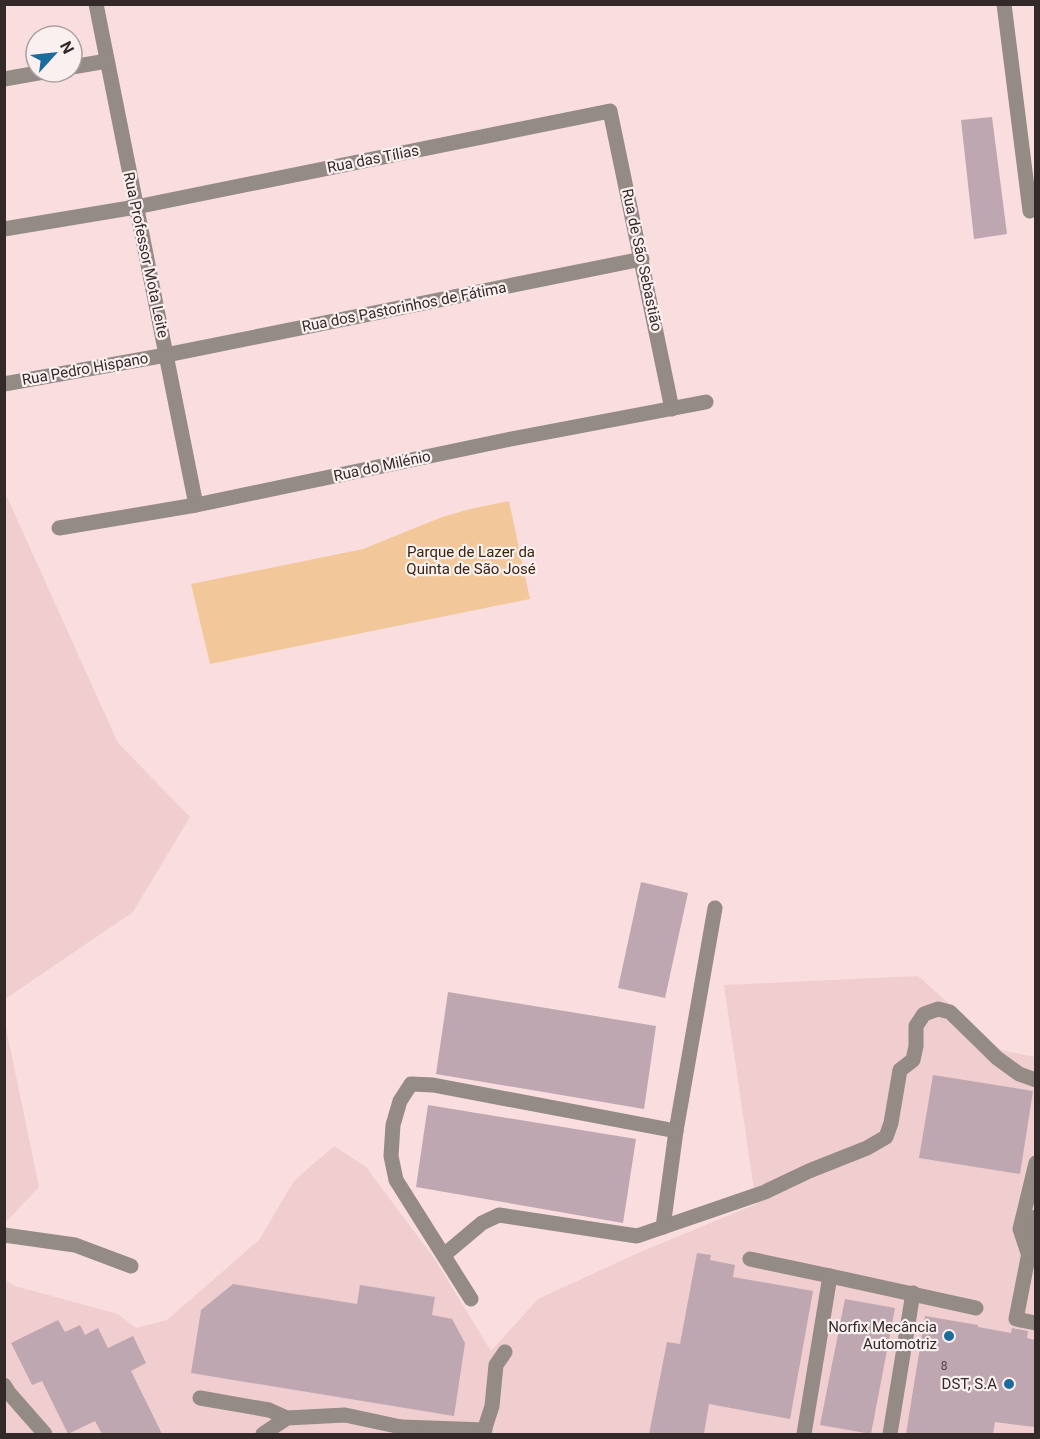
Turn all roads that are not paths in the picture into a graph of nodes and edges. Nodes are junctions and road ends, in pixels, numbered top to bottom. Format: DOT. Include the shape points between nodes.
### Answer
graph roads {
  1 [pos="96,4"];
  2 [pos="1005,4"];
  3 [pos="106,61"];
  4 [pos="84,65"];
  5 [pos="24,76"];
  6 [pos="4,79"];
  7 [pos="610,111"];
  8 [pos="136,207"];
  9 [pos="1030,211"];
  10 [pos="4,229"];
  11 [pos="642,259"];
  12 [pos="166,355"];
  13 [pos="4,384"];
  14 [pos="706,402"];
  15 [pos="672,409"];
  16 [pos="196,505"];
  17 [pos="58,528"];
  18 [pos="715,908"];
  19 [pos="1035,1080"];
  20 [pos="676,1131"];
  21 [pos="1035,1163"];
  22 [pos="1035,1217"];
  23 [pos="663,1227"];
  24 [pos="4,1235"];
  25 [pos="1029,1253"];
  26 [pos="444,1255"];
  27 [pos="750,1259"];
  28 [pos="131,1266"];
  29 [pos="830,1276"];
  30 [pos="913,1293"];
  31 [pos="471,1299"];
  32 [pos="976,1308"];
  33 [pos="1035,1323"];
  34 [pos="505,1352"];
  35 [pos="4,1385"];
  36 [pos="200,1398"];
  37 [pos="287,1418"];
  38 [pos="406,1431"];
  39 [pos="484,1432"];
  40 [pos="45,1434"];
  41 [pos="263,1434"];
  42 [pos="804,1434"];
  43 [pos="890,1434"];
  1 -- 3 [label="street, Rua Professor Mota Leite"];
  2 -- 9 [label="street"];
  3 -- 4 [label="street"];
  3 -- 8 [label="street, Rua Professor Mota Leite"];
  5 -- 6 [label="street"];
  7 -- 8 [label="street, Rua das Tílias"];
  7 -- 11 [label="street, Rua de São Sebastião"];
  8 -- 10 [label="street, Rua das Tílias"];
  8 -- 12 [label="street, Rua Professor Mota Leite"];
  11 -- 12 [label="street, Rua dos Pastorinhos de Fátima"];
  11 -- 15 [label="street, Rua de São Sebastião"];
  12 -- 13 [label="street, Rua Pedro Hispano"];
  12 -- 16 [label="street, Rua Professor Mota Leite"];
  14 -- 15 [label="street, Rua do Milénio"];
  15 -- 16 [label="street, Rua do Milénio"];
  16 -- 17 [label="street, Rua do Milénio"];
  18 -- 20 [label="street"];
  19 -- 23 [label="street" via="997,1058 950,1012 938,1009 924,1014 916,1026 912,1060 900,1070 886,1137 765,1192"];
  20 -- 23 [label="street"];
  20 -- 26 [label="street" via="411,1084 400,1101 393,1125 391,1156 396,1180"];
  21 -- 25 [label="street" via="1020,1229"];
  22 -- 25 [label="street"];
  23 -- 26 [label="street" via="637,1236 499,1215 482,1223"];
  24 -- 28 [label="street" via="75,1245"];
  25 -- 33 [label="street" via="1016,1319"];
  26 -- 31 [label="street"];
  27 -- 29 [label="street"];
  29 -- 30 [label="street"];
  29 -- 42 [label="street"];
  30 -- 32 [label="street"];
  30 -- 43 [label="street"];
  34 -- 39 [label="street" via="496,1365 492,1406"];
  35 -- 40 [label="street"];
  36 -- 37 [label="street" via="269,1410"];
  37 -- 38 [label="street" via="345,1415"];
  37 -- 41 [label="street"];
  38 -- 39 [label="street"];
}
